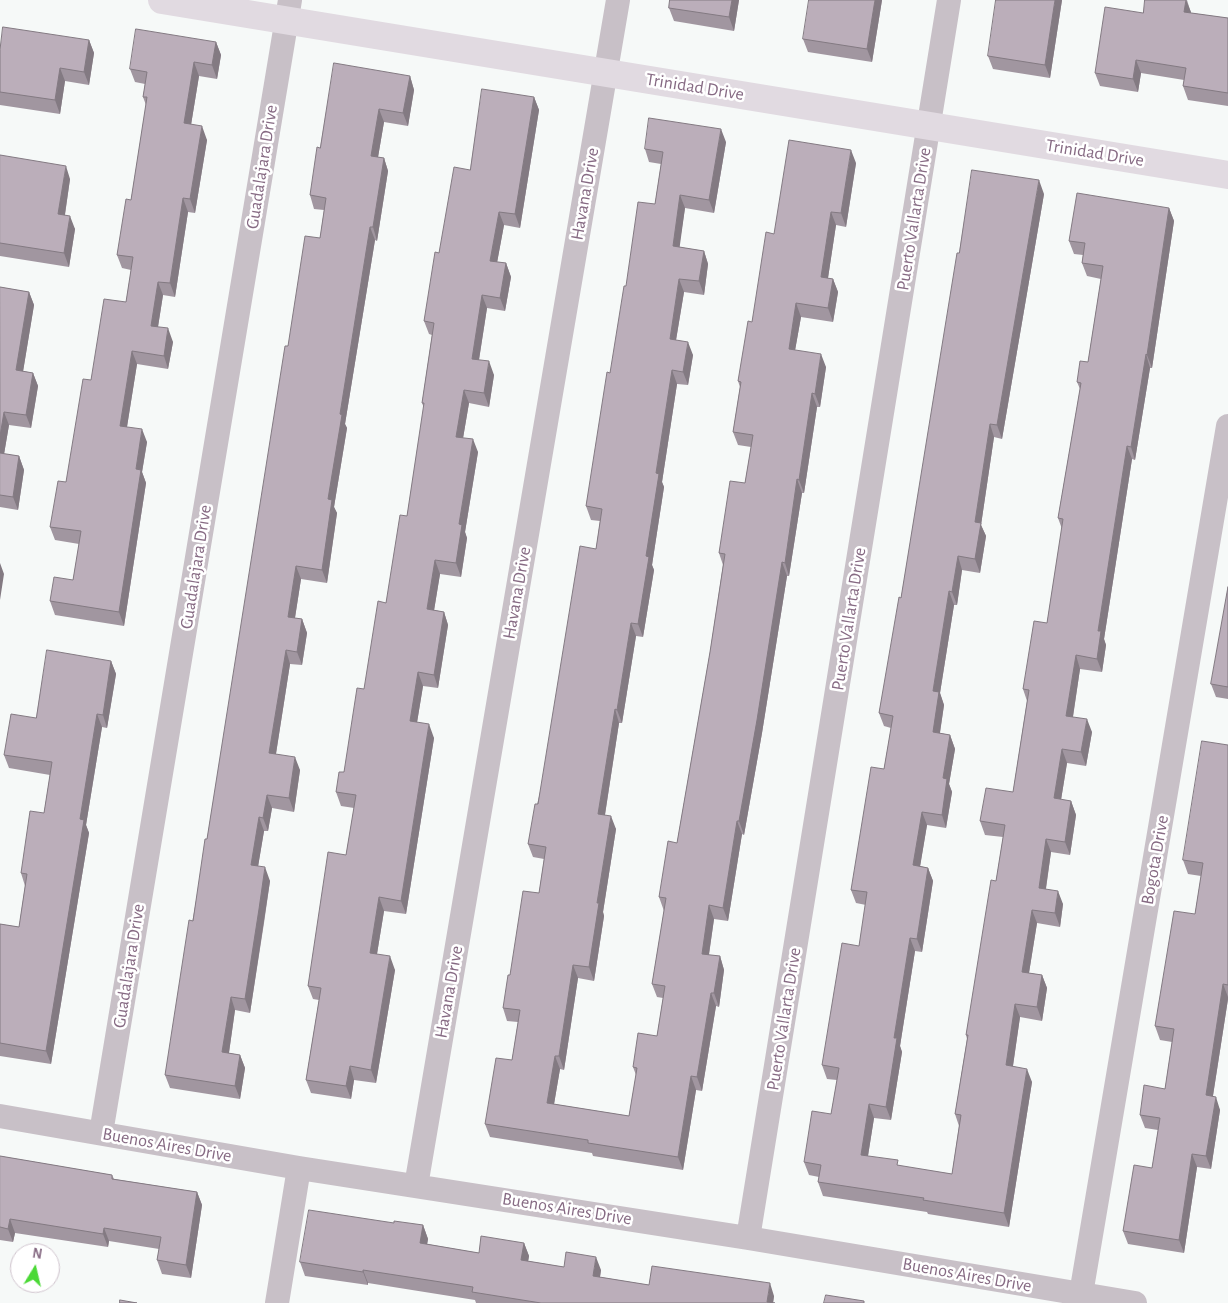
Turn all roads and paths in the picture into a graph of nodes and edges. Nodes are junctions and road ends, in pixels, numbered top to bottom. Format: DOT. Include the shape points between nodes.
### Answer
graph roads {
  1 [pos="162,0"];
  2 [pos="618,0"];
  3 [pos="949,0"];
  4 [pos="289,10"];
  5 [pos="606,73"];
  6 [pos="929,126"];
  7 [pos="1228,175"];
  8 [pos="1228,426"];
  9 [pos="0,1116"];
  10 [pos="101,1134"];
  11 [pos="300,1168"];
  12 [pos="416,1186"];
  13 [pos="748,1238"];
  14 [pos="1081,1294"];
  15 [pos="276,1303"];
  16 [pos="1135,1303"];
  1 -- 4 [label="street, Trinidad Drive"];
  2 -- 5 [label="street, Havana Drive"];
  3 -- 6 [label="street, Puerto Vallarta Drive"];
  4 -- 5 [label="street, Trinidad Drive"];
  4 -- 10 [label="street, Guadalajara Drive"];
  5 -- 6 [label="street, Trinidad Drive"];
  5 -- 12 [label="street, Havana Drive"];
  6 -- 7 [label="street, Trinidad Drive"];
  6 -- 13 [label="street, Puerto Vallarta Drive"];
  8 -- 14 [label="street, Bogota Drive"];
  9 -- 10 [label="street, Buenos Aires Drive"];
  10 -- 11 [label="street, Buenos Aires Drive"];
  11 -- 12 [label="street, Buenos Aires Drive"];
  11 -- 15 [label="street"];
  12 -- 13 [label="street, Buenos Aires Drive"];
  13 -- 14 [label="street, Buenos Aires Drive"];
  14 -- 16 [label="street, Buenos Aires Drive"];
}
